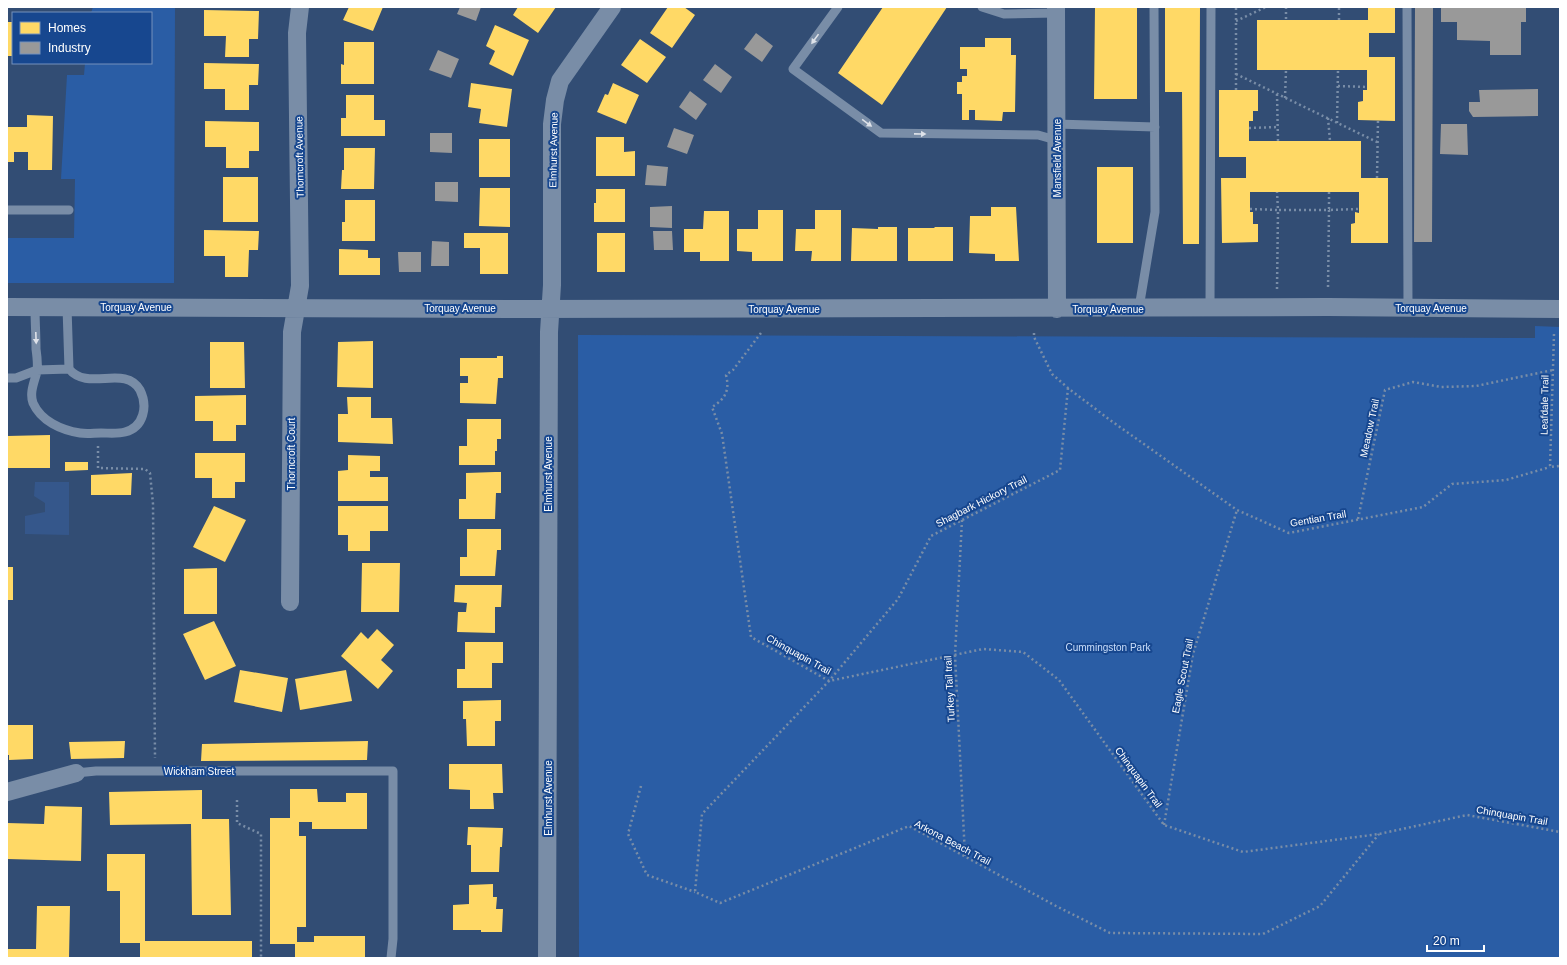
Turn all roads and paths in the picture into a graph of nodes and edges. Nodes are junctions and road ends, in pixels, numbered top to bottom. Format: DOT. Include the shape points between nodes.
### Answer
graph roads {
  1 [pos="300,7"];
  2 [pos="612,7"];
  3 [pos="838,7"];
  4 [pos="982,7"];
  5 [pos="1154,7"];
  6 [pos="1211,7"];
  7 [pos="1236,7"];
  8 [pos="1266,7"];
  9 [pos="1286,7"];
  10 [pos="1339,7"];
  11 [pos="1407,7"];
  12 [pos="1056,10"];
  13 [pos="1286,20"];
  14 [pos="1339,20"];
  15 [pos="1236,21"];
  16 [pos="1286,70"];
  17 [pos="1338,70"];
  18 [pos="1236,74"];
  19 [pos="1338,86"];
  20 [pos="1367,87"];
  21 [pos="1236,90"];
  22 [pos="1277,94"];
  23 [pos="1285,98"];
  24 [pos="1328,118"];
  25 [pos="1378,120"];
  26 [pos="1337,123"];
  27 [pos="1155,127"];
  28 [pos="1278,127"];
  29 [pos="1249,128"];
  30 [pos="1056,132"];
  31 [pos="1278,141"];
  32 [pos="1330,141"];
  33 [pos="1377,142"];
  34 [pos="1377,178"];
  35 [pos="1277,192"];
  36 [pos="1329,192"];
  37 [pos="1250,209"];
  38 [pos="1359,209"];
  39 [pos="7,210"];
  40 [pos="69,210"];
  41 [pos="1278,210"];
  42 [pos="1329,210"];
  43 [pos="1277,267"];
  44 [pos="1328,268"];
  45 [pos="7,307"];
  46 [pos="35,307"];
  47 [pos="67,307"];
  48 [pos="296,307"];
  49 [pos="551,308"];
  50 [pos="1139,308"];
  51 [pos="1210,308"];
  52 [pos="1408,308"];
  53 [pos="1057,309"];
  54 [pos="1560,309"];
  55 [pos="761,333"];
  56 [pos="1034,333"];
  57 [pos="1554,334"];
  58 [pos="69,369"];
  59 [pos="37,370"];
  60 [pos="1553,370"];
  61 [pos="7,378"];
  62 [pos="1068,388"];
  63 [pos="98,433"];
  64 [pos="1560,466"];
  65 [pos="1550,467"];
  66 [pos="1237,510"];
  67 [pos="1358,519"];
  68 [pos="962,520"];
  69 [pos="290,602"];
  70 [pos="955,655"];
  71 [pos="829,681"];
  72 [pos="156,771"];
  73 [pos="76,773"];
  74 [pos="641,786"];
  75 [pos="7,792"];
  76 [pos="237,800"];
  77 [pos="1164,825"];
  78 [pos="1560,832"];
  79 [pos="1378,834"];
  80 [pos="966,857"];
  81 [pos="695,892"];
  82 [pos="261,958"];
  83 [pos="391,958"];
  84 [pos="547,958"];
  1 -- 48 [label="street, Thorncroft Avenue" via="297,34 300,286"];
  2 -- 49 [label="street, Elmhurst Avenue" via="560,81 555,100 552,124"];
  3 -- 30 [label="lane, one-way" via="793,69 881,133 1038,135"];
  4 -- 12 [label="lane" via="1004,14"];
  5 -- 27 [label="lane"];
  6 -- 51 [label="lane"];
  7 -- 15 [label="path"];
  8 -- 15 [label="path"];
  9 -- 13 [label="path"];
  10 -- 14 [label="path"];
  11 -- 52 [label="lane"];
  12 -- 30 [label="street, Mansfield Avenue"];
  15 -- 18 [label="path"];
  16 -- 23 [label="path"];
  17 -- 19 [label="path"];
  18 -- 21 [label="path"];
  18 -- 22 [label="path"];
  19 -- 20 [label="path"];
  19 -- 26 [label="path"];
  22 -- 23 [label="path"];
  22 -- 28 [label="path"];
  23 -- 24 [label="path"];
  24 -- 26 [label="path"];
  24 -- 32 [label="path"];
  25 -- 33 [label="path"];
  26 -- 33 [label="path"];
  27 -- 30 [label="lane"];
  27 -- 50 [label="lane" via="1155,212"];
  28 -- 29 [label="path"];
  28 -- 31 [label="path"];
  30 -- 53 [label="street, Mansfield Avenue"];
  33 -- 34 [label="path"];
  35 -- 41 [label="path"];
  36 -- 42 [label="path"];
  37 -- 41 [label="path"];
  38 -- 42 [label="path"];
  39 -- 40 [label="lane"];
  41 -- 42 [label="path"];
  41 -- 43 [label="path"];
  42 -- 44 [label="path"];
  45 -- 46 [label="street, Torquay Avenue"];
  46 -- 47 [label="street, Torquay Avenue"];
  46 -- 59 [label="lane, one-way"];
  47 -- 48 [label="street, Torquay Avenue"];
  47 -- 58 [label="lane"];
  48 -- 49 [label="street, Torquay Avenue"];
  48 -- 69 [label="street, Thorncroft Court" via="292,332"];
  49 -- 53 [label="street, Torquay Avenue"];
  49 -- 84 [label="street, Elmhurst Avenue"];
  50 -- 51 [label="street, Torquay Avenue"];
  50 -- 53 [label="street, Torquay Avenue"];
  51 -- 52 [label="street, Torquay Avenue"];
  52 -- 54 [label="street, Torquay Avenue"];
  55 -- 71 [label="path, Chinquapin Trail" via="726,376 727,392 722,401 712,407 722,434 751,637"];
  56 -- 62 [label="path, Gentian Trail" via="1052,374"];
  57 -- 60 [label="path, Leafdale Trail"];
  58 -- 59 [label="lane"];
  58 -- 63 [label="lane" via="79,377 117,377 131,381 139,390 144,413 138,426 125,432"];
  59 -- 61 [label="lane" via="16,378"];
  59 -- 63 [label="lane" via="32,391 33,402 39,414 58,426 80,433"];
  60 -- 65 [label="path, Leafdale Trail"];
  60 -- 67 [label="path, Meadow Trail" via="1476,386 1442,386 1413,382 1385,390"];
  62 -- 66 [label="path, Gentian Trail"];
  62 -- 68 [label="path, Shagbark Hickory Trail" via="1060,470"];
  63 -- 72 [label="path" via="98,468 145,469 150,473 153,504"];
  64 -- 65 [label="path"];
  65 -- 67 [label="path, Gentian Trail" via="1506,480 1452,484 1423,507"];
  66 -- 67 [label="path, Gentian Trail" via="1289,533"];
  66 -- 77 [label="path, Eagle Scout Trail" via="1193,654"];
  68 -- 70 [label="path, Turkey Tail trail"];
  68 -- 71 [label="path, Shagbark Hickory Trail" via="931,536 898,600"];
  70 -- 71 [label="path, Chinquapin Trail"];
  70 -- 77 [label="path, Chinquapin Trail" via="983,649 1023,652 1059,680"];
  70 -- 80 [label="path, Turkey Tail trail"];
  71 -- 81 [label="path" via="702,814"];
  72 -- 73 [label="lane, Wickham Street"];
  72 -- 83 [label="lane, Wickham Street" via="393,771"];
  73 -- 75 [label="street, Wickham Street"];
  74 -- 81 [label="path" via="628,834 647,875"];
  76 -- 82 [label="path" via="237,823 261,834"];
  77 -- 79 [label="path, Chinquapin Trail" via="1243,852"];
  78 -- 79 [label="path, Chinquapin Trail" via="1467,815"];
  79 -- 80 [label="path, Arkona Beach Trail" via="1320,906 1263,934 1110,933"];
  80 -- 81 [label="path, Arkona Beach Trail" via="909,826 720,903"];
}
